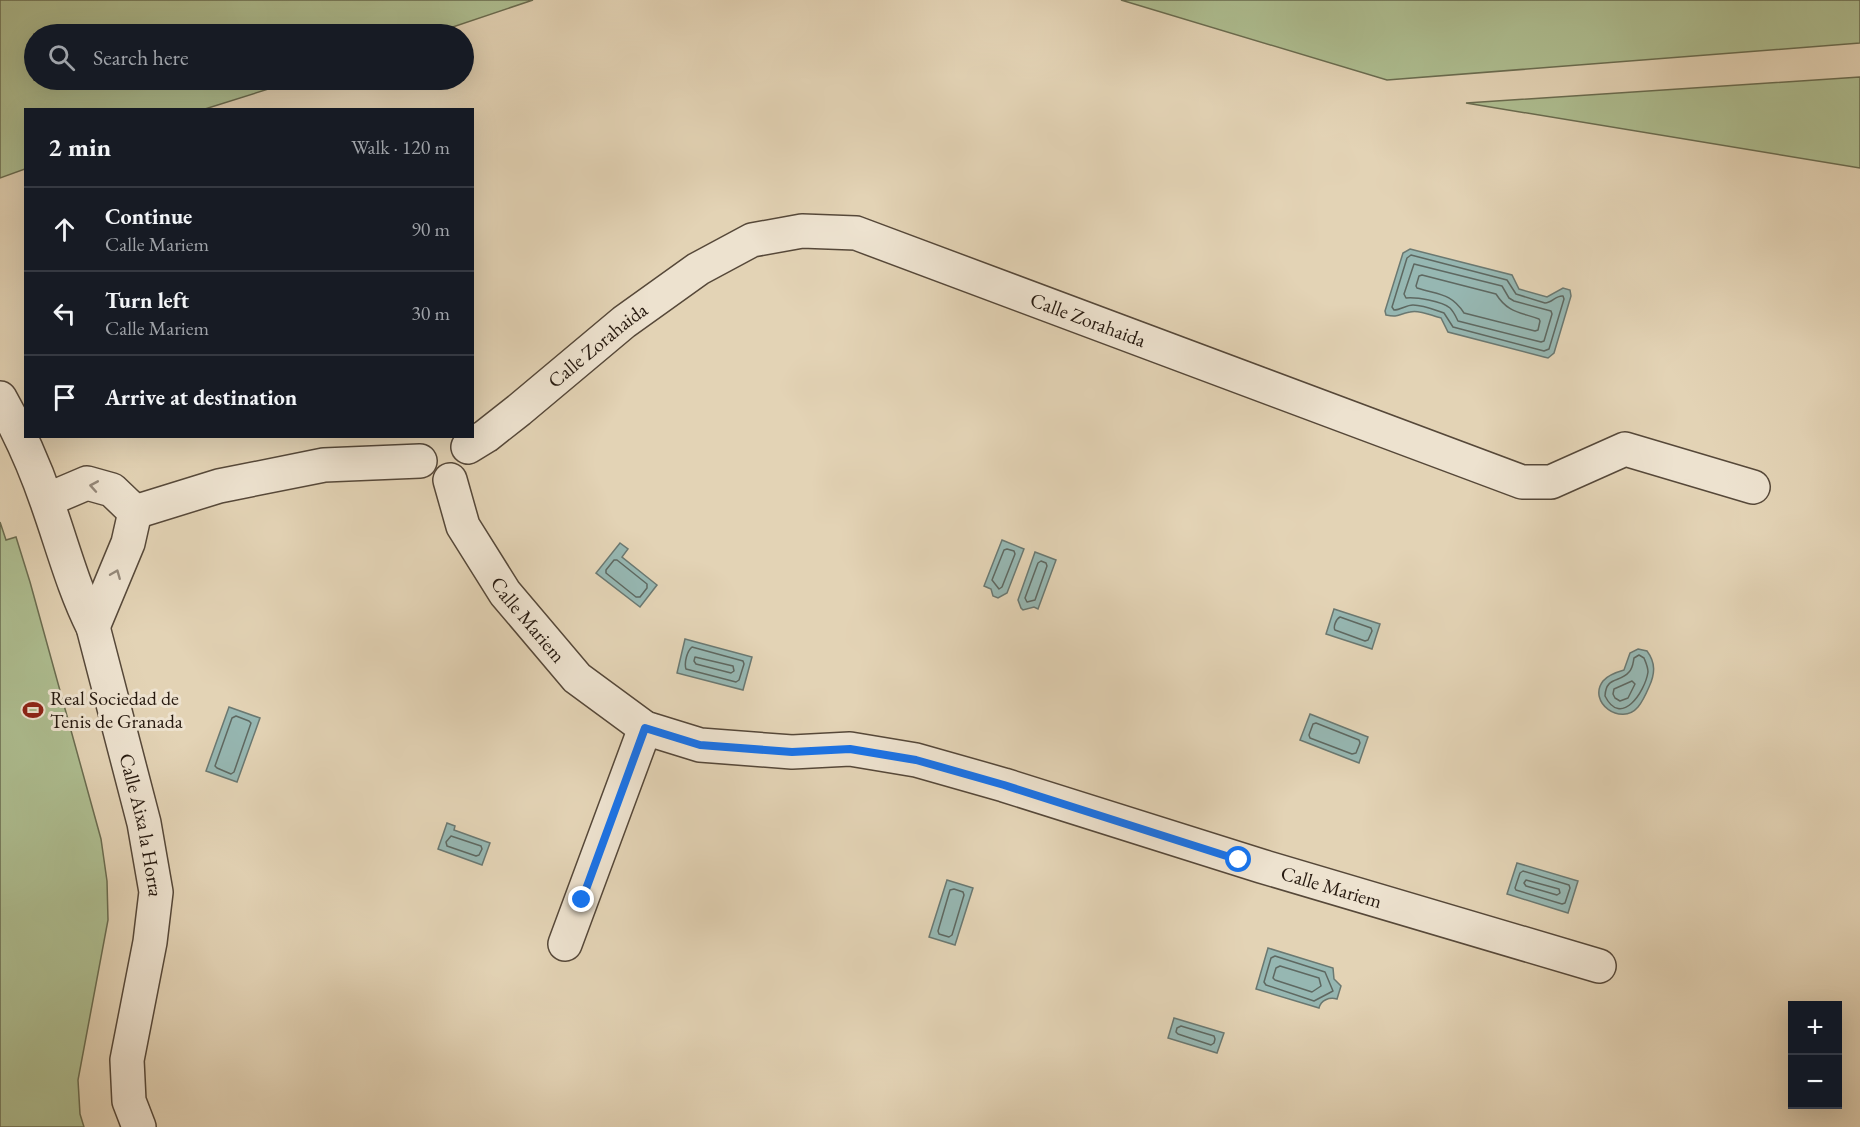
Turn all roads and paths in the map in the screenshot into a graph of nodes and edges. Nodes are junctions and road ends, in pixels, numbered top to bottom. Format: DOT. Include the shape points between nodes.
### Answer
graph roads {
  1 [pos="0,398"];
  2 [pos="464,442"];
  3 [pos="425,449"];
  4 [pos="450,480"];
  5 [pos="1753,487"];
  6 [pos="46,500"];
  7 [pos="135,512"];
  8 [pos="93,627"];
  9 [pos="645,728"];
  10 [pos="565,944"];
  11 [pos="1599,966"];
  12 [pos="139,1127"];
  1 -- 6 [label="street, Calle Aixa la Horra"];
  2 -- 4 [label="street" via="468,464 458,477"];
  2 -- 5 [label="street, Calle Zorahaida" via="486,436 624,322 698,269 752,240 802,231 856,233 1522,482 1551,482 1625,449"];
  3 -- 4 [label="street" via="423,469 442,481"];
  3 -- 7 [label="street" via="219,486"];
  4 -- 9 [label="street, Calle Mariem" via="463,526 505,593 577,678"];
  7 -- 6 [label="street, one-way" via="112,490 87,483"];
  6 -- 8 [label="street, Calle Aixa la Horra" via="81,604"];
  8 -- 7 [label="street, one-way" via="128,543"];
  8 -- 12 [label="street, Calle Aixa la Horra" via="144,823 156,892 127,1060 129,1101"];
  9 -- 10 [label="street"];
  9 -- 11 [label="street, Calle Mariem" via="700,745 792,752 850,749 916,760"];
}
